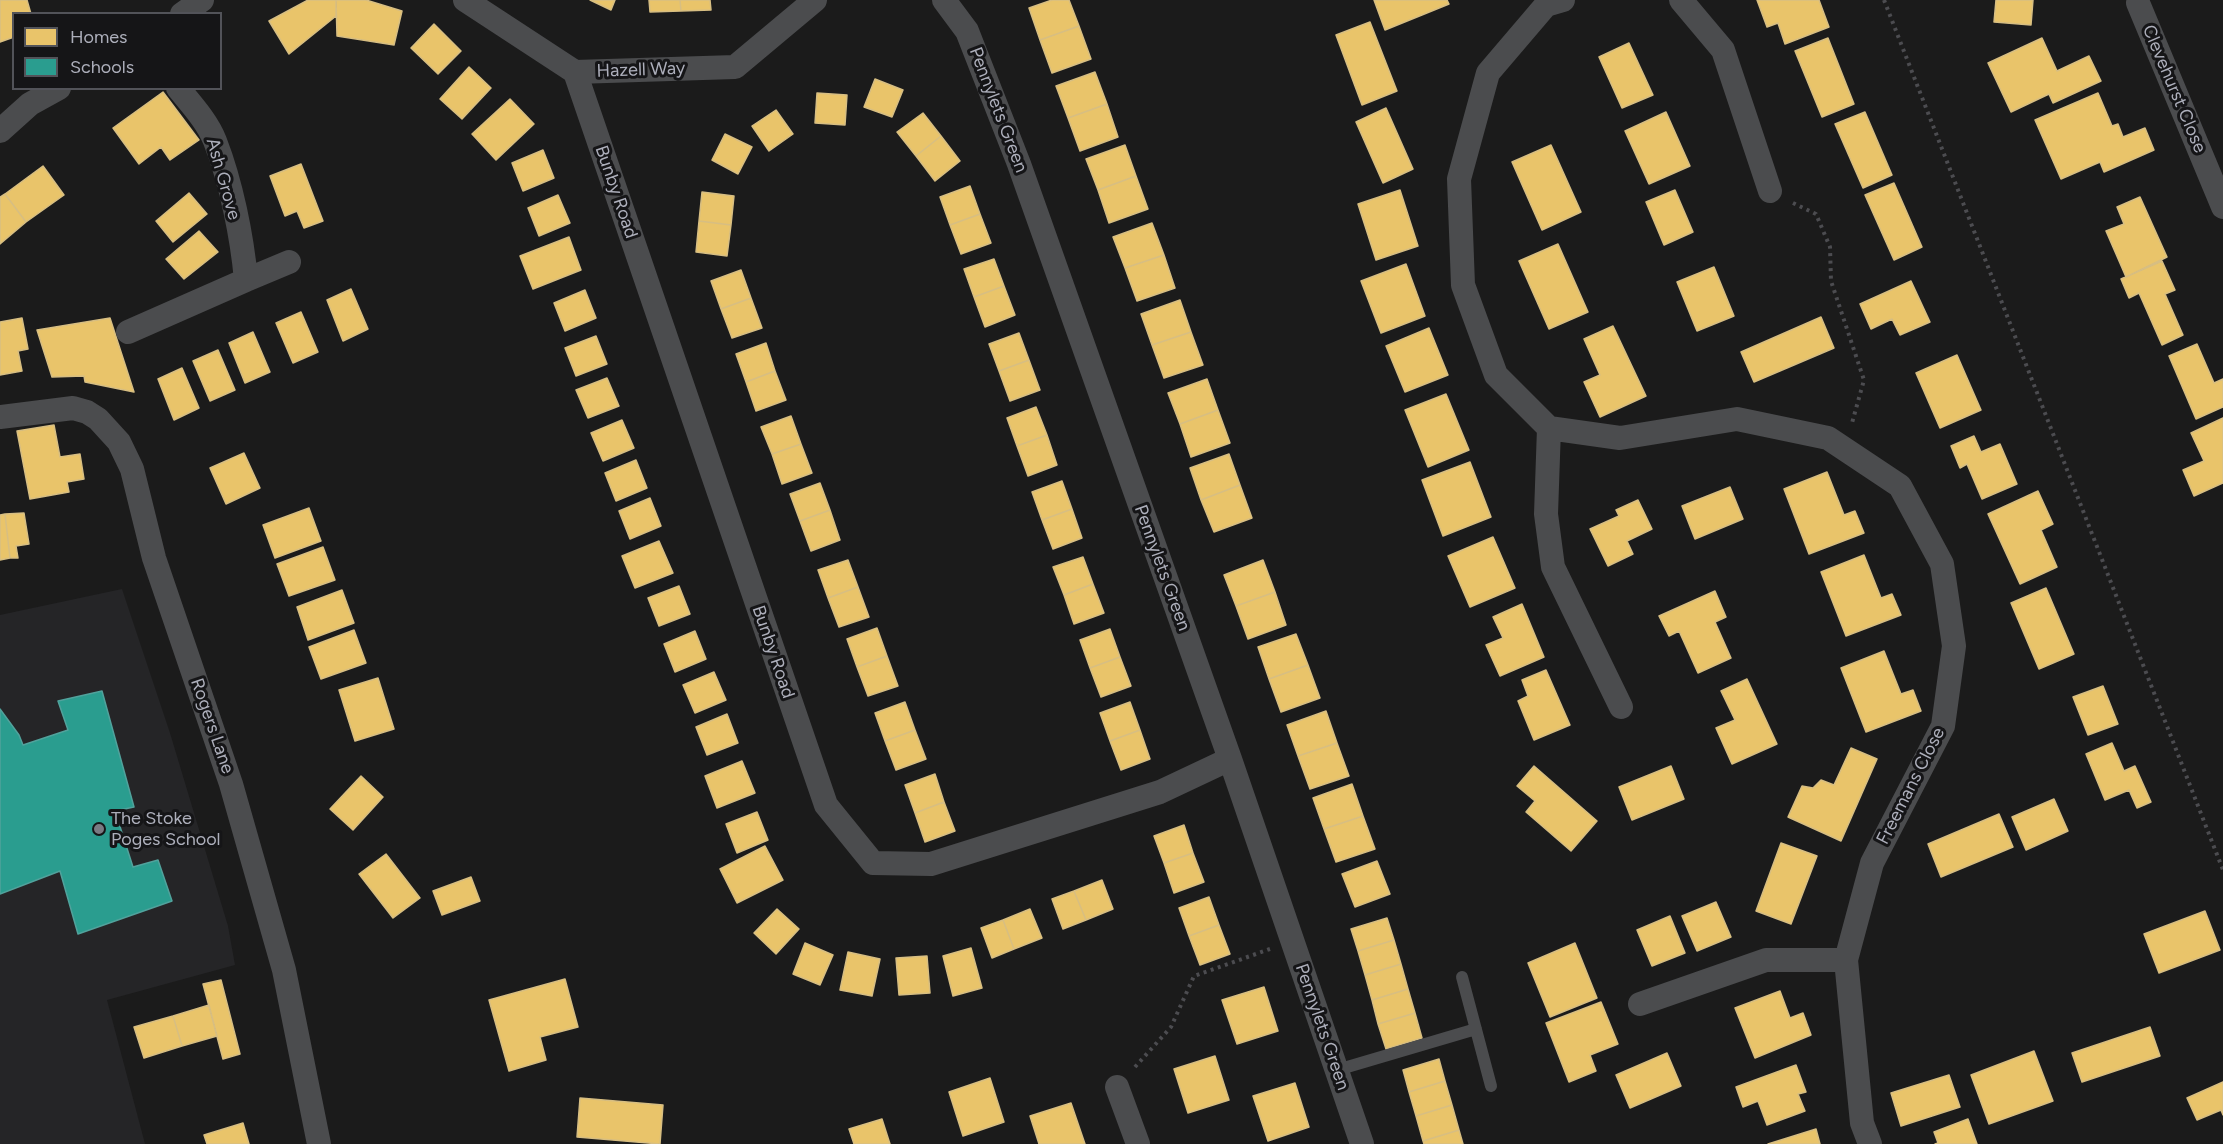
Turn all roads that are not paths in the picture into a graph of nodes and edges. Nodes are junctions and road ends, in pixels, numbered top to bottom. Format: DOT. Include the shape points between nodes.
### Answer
graph roads {
  1 [pos="202,0"];
  2 [pos="465,0"];
  3 [pos="815,0"];
  4 [pos="944,0"];
  5 [pos="1563,0"];
  6 [pos="1681,0"];
  7 [pos="2138,3"];
  8 [pos="185,12"];
  9 [pos="575,72"];
  10 [pos="55,90"];
  11 [pos="180,90"];
  12 [pos="0,131"];
  13 [pos="1770,191"];
  14 [pos="2223,207"];
  15 [pos="289,262"];
  16 [pos="246,280"];
  17 [pos="128,332"];
  18 [pos="0,417"];
  19 [pos="1549,428"];
  20 [pos="1620,707"];
  21 [pos="1230,759"];
  22 [pos="1846,960"];
  23 [pos="1462,977"];
  24 [pos="1640,1004"];
  25 [pos="1476,1029"];
  26 [pos="1337,1070"];
  27 [pos="1491,1086"];
  28 [pos="1117,1087"];
  29 [pos="319,1144"];
  30 [pos="1138,1144"];
  31 [pos="1362,1144"];
  32 [pos="1870,1144"];
  1 -- 8 [label="street"];
  2 -- 9 [label="street, Hazell Way"];
  3 -- 9 [label="street, Hazell Way" via="735,67"];
  4 -- 21 [label="street, Pennylets Green" via="967,31 1019,164"];
  5 -- 19 [label="street" via="1546,6 1488,73 1459,179 1463,285 1496,375"];
  6 -- 13 [label="street" via="1723,50"];
  7 -- 14 [label="street, Clevehurst Close"];
  9 -- 21 [label="street, Bunby Road" via="826,805 873,863 931,864 1160,792"];
  10 -- 12 [label="street" via="30,104"];
  11 -- 16 [label="street, Ash Grove" via="214,140 228,183"];
  15 -- 16 [label="street"];
  16 -- 17 [label="street"];
  18 -- 29 [label="street, Rogers Lane" via="73,408 87,412 98,418 119,442 132,470 154,558 231,784 284,970"];
  19 -- 20 [label="street" via="1546,514 1553,567"];
  19 -- 22 [label="street, Freemans Close" via="1620,438 1737,419 1828,438 1900,486 1942,564 1954,646 1943,726 1872,863"];
  21 -- 26 [label="street, Pennylets Green"];
  22 -- 24 [label="street" via="1766,960"];
  22 -- 32 [label="street, Freemans Close" via="1862,1123"];
  23 -- 25 [label="lane"];
  25 -- 26 [label="lane"];
  25 -- 27 [label="lane"];
  26 -- 31 [label="street, Pennylets Green"];
  28 -- 30 [label="street"];
}
